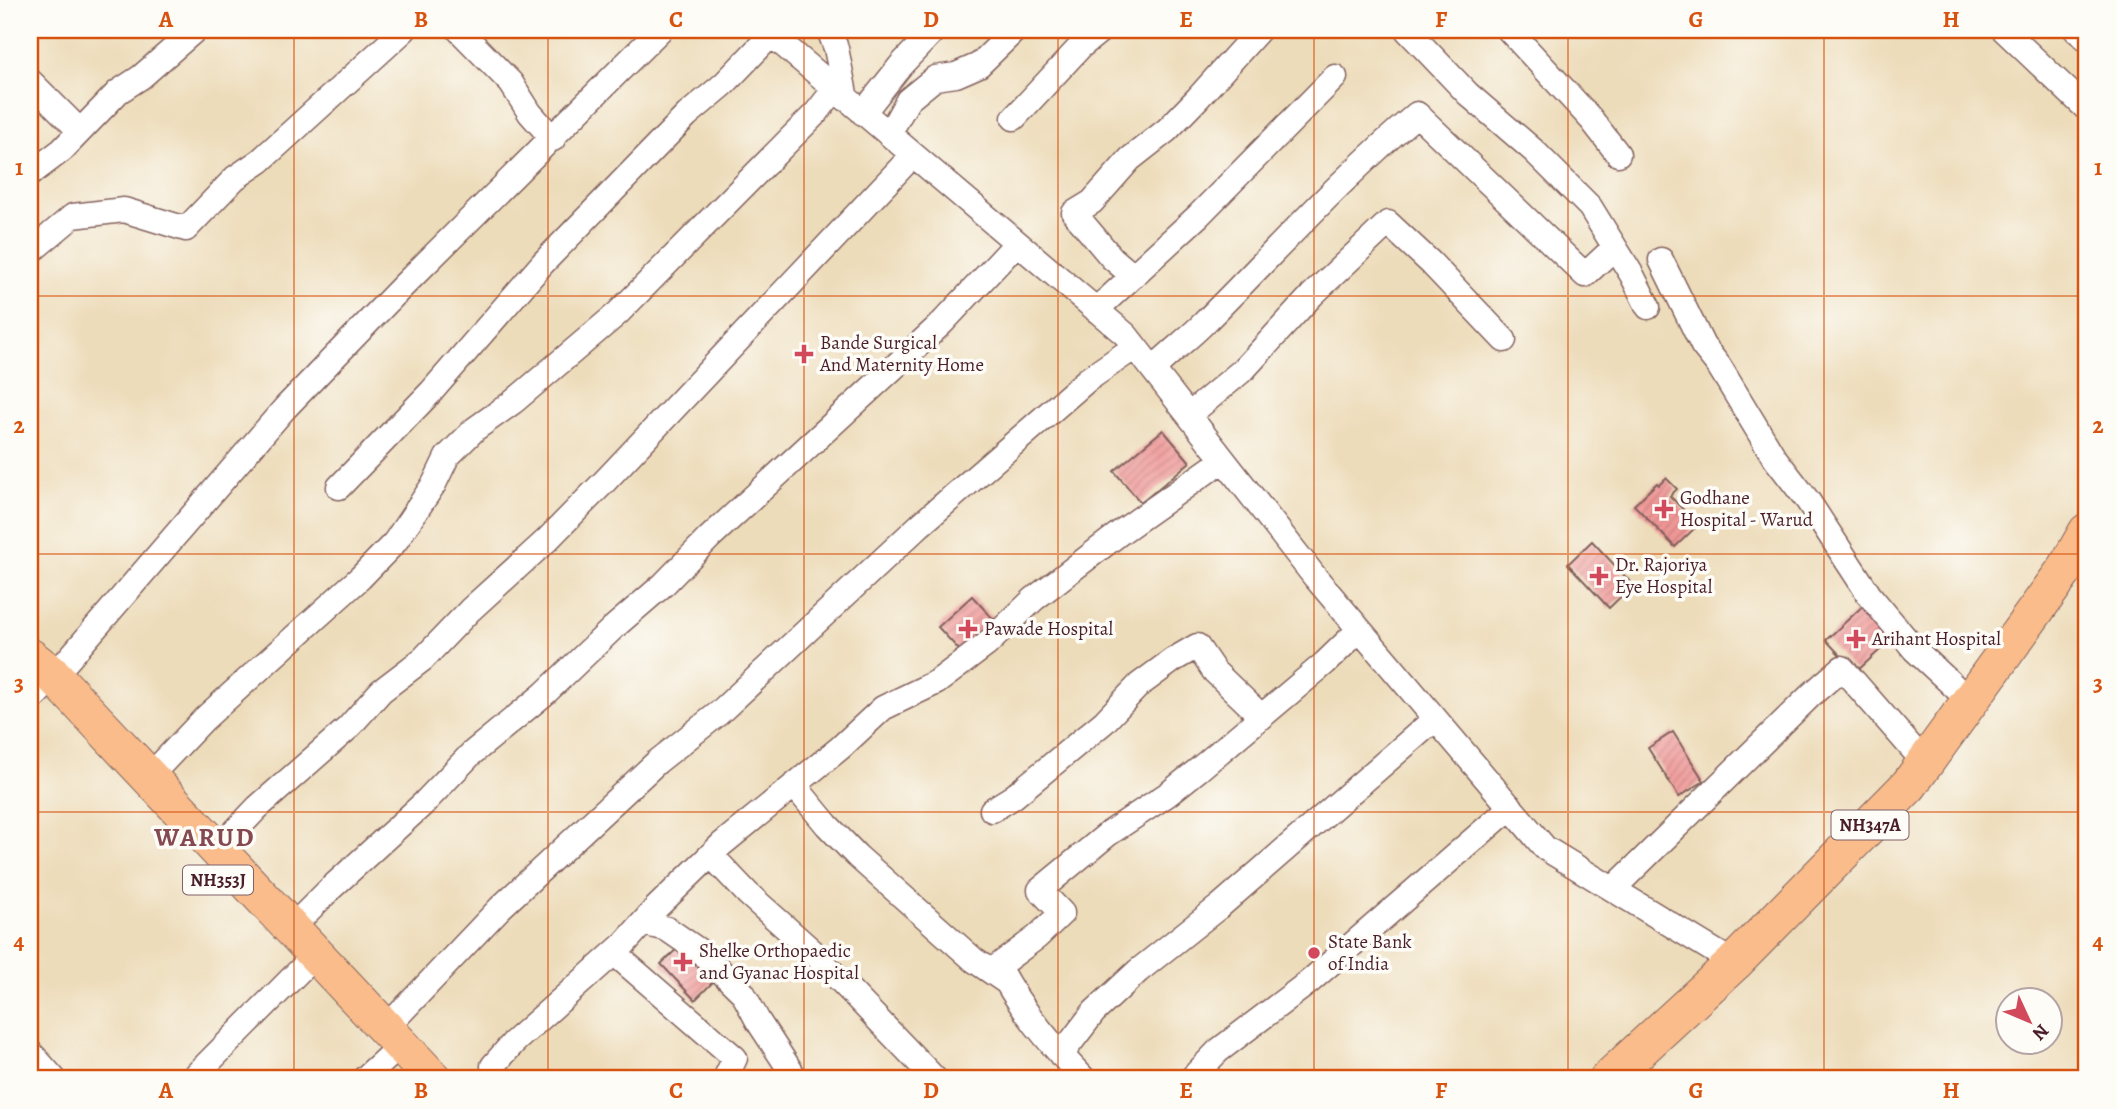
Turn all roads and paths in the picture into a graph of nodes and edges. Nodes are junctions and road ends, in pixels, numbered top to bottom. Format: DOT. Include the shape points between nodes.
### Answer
graph roads {
  1 [pos="195,30"];
  2 [pos="404,30"];
  3 [pos="459,30"];
  4 [pos="660,30"];
  5 [pos="829,30"];
  6 [pos="934,30"];
  7 [pos="1015,30"];
  8 [pos="1101,30"];
  9 [pos="1259,30"];
  10 [pos="1406,30"];
  11 [pos="1509,30"];
  12 [pos="2004,30"];
  13 [pos="2076,30"];
  14 [pos="769,32"];
  15 [pos="2087,39"];
  16 [pos="1335,77"];
  17 [pos="30,81"];
  18 [pos="848,100"];
  19 [pos="2087,109"];
  20 [pos="1014,118"];
  21 [pos="80,131"];
  22 [pos="889,134"];
  23 [pos="553,139"];
  24 [pos="1618,154"];
  25 [pos="913,155"];
  26 [pos="30,174"];
  27 [pos="1017,243"];
  28 [pos="1614,248"];
  29 [pos="30,253"];
  30 [pos="1661,260"];
  31 [pos="1133,276"];
  32 [pos="1648,306"];
  33 [pos="1096,310"];
  34 [pos="1504,340"];
  35 [pos="1135,347"];
  36 [pos="1153,369"];
  37 [pos="1189,415"];
  38 [pos="1223,460"];
  39 [pos="339,487"];
  40 [pos="2087,532"];
  41 [pos="1360,630"];
  42 [pos="37,681"];
  43 [pos="1970,701"];
  44 [pos="1262,717"];
  45 [pos="1435,719"];
  46 [pos="1925,763"];
  47 [pos="148,778"];
  48 [pos="794,785"];
  49 [pos="1511,807"];
  50 [pos="992,810"];
  51 [pos="218,849"];
  52 [pos="711,855"];
  53 [pos="1613,889"];
  54 [pos="643,923"];
  55 [pos="302,950"];
  56 [pos="614,953"];
  57 [pos="1734,963"];
  58 [pos="1005,981"];
  59 [pos="30,1052"];
  60 [pos="1061,1055"];
  61 [pos="388,1058"];
  62 [pos="492,1066"];
  63 [pos="54,1079"];
  64 [pos="191,1079"];
  65 [pos="433,1079"];
  66 [pos="725,1079"];
  67 [pos="796,1079"];
  68 [pos="935,1079"];
  69 [pos="1084,1079"];
  70 [pos="1191,1079"];
  71 [pos="1608,1079"];
  1 -- 21 [label="street" via="118,92"];
  2 -- 29 [label="street" via="260,161 235,178 186,229 124,210 73,216"];
  3 -- 23 [label="street" via="503,74"];
  4 -- 23 [label="street"];
  5 -- 18 [label="street"];
  6 -- 18 [label="street" via="901,65"];
  7 -- 22 [label="street" via="979,65 935,78 908,100"];
  8 -- 20 [label="street"];
  9 -- 31 [label="street" via="1167,130 1130,159 1092,202 1074,213"];
  10 -- 28 [label="street" via="1590,207"];
  11 -- 24 [label="street"];
  12 -- 19 [label="street"];
  13 -- 15 [label="street"];
  14 -- 18 [label="street"];
  14 -- 39 [label="street" via="724,84 687,115 543,263"];
  16 -- 31 [label="street"];
  17 -- 21 [label="street"];
  18 -- 22 [label="street"];
  18 -- 47 [label="street" via="792,138 618,313 475,429 447,457 396,542 204,719"];
  21 -- 26 [label="street"];
  22 -- 25 [label="street"];
  23 -- 42 [label="street" via="285,408"];
  25 -- 27 [label="street"];
  25 -- 51 [label="street" via="547,540 423,659 381,691 348,728"];
  27 -- 33 [label="street"];
  27 -- 55 [label="street" via="942,323 330,889"];
  28 -- 32 [label="street"];
  28 -- 36 [label="street" via="1585,275 1417,114 1336,187"];
  30 -- 43 [label="street" via="1703,346 1857,577 1915,650"];
  31 -- 33 [label="street"];
  33 -- 35 [label="street"];
  34 -- 37 [label="street" via="1388,223 1312,295 1244,369"];
  35 -- 36 [label="street"];
  35 -- 61 [label="street" via="1087,380 920,525 500,908"];
  36 -- 37 [label="street"];
  37 -- 38 [label="street"];
  38 -- 41 [label="street"];
  38 -- 48 [label="street" via="1034,599 986,645 937,682 883,708"];
  40 -- 43 [label="highway, NH347A"];
  41 -- 44 [label="street"];
  41 -- 45 [label="street"];
  42 -- 47 [label="highway"];
  42 -- 55 [label="highway, NH353J"];
  43 -- 46 [label="highway, NH347A"];
  44 -- 50 [label="street" via="1214,671 1197,646 1139,685 1104,722"];
  44 -- 58 [label="street" via="1040,890 1062,913 998,966"];
  45 -- 49 [label="street"];
  45 -- 60 [label="street" via="1229,899 1138,971 1094,1012"];
  46 -- 53 [label="street" via="1842,668"];
  46 -- 57 [label="highway, NH347A" via="1909,785"];
  47 -- 51 [label="highway"];
  48 -- 52 [label="street"];
  48 -- 58 [label="street" via="857,856 974,961"];
  49 -- 53 [label="street" via="1545,848"];
  49 -- 70 [label="street"];
  51 -- 55 [label="highway"];
  52 -- 54 [label="street"];
  52 -- 68 [label="street" via="812,951"];
  53 -- 57 [label="street"];
  54 -- 56 [label="street"];
  54 -- 67 [label="street" via="667,929 702,953 743,993"];
  55 -- 61 [label="highway"];
  55 -- 64 [label="street"];
  56 -- 62 [label="street"];
  56 -- 66 [label="street" via="735,1058"];
  57 -- 71 [label="highway, NH347A"];
  58 -- 60 [label="street"];
  59 -- 63 [label="street"];
  60 -- 69 [label="street"];
  61 -- 65 [label="highway"];
}
